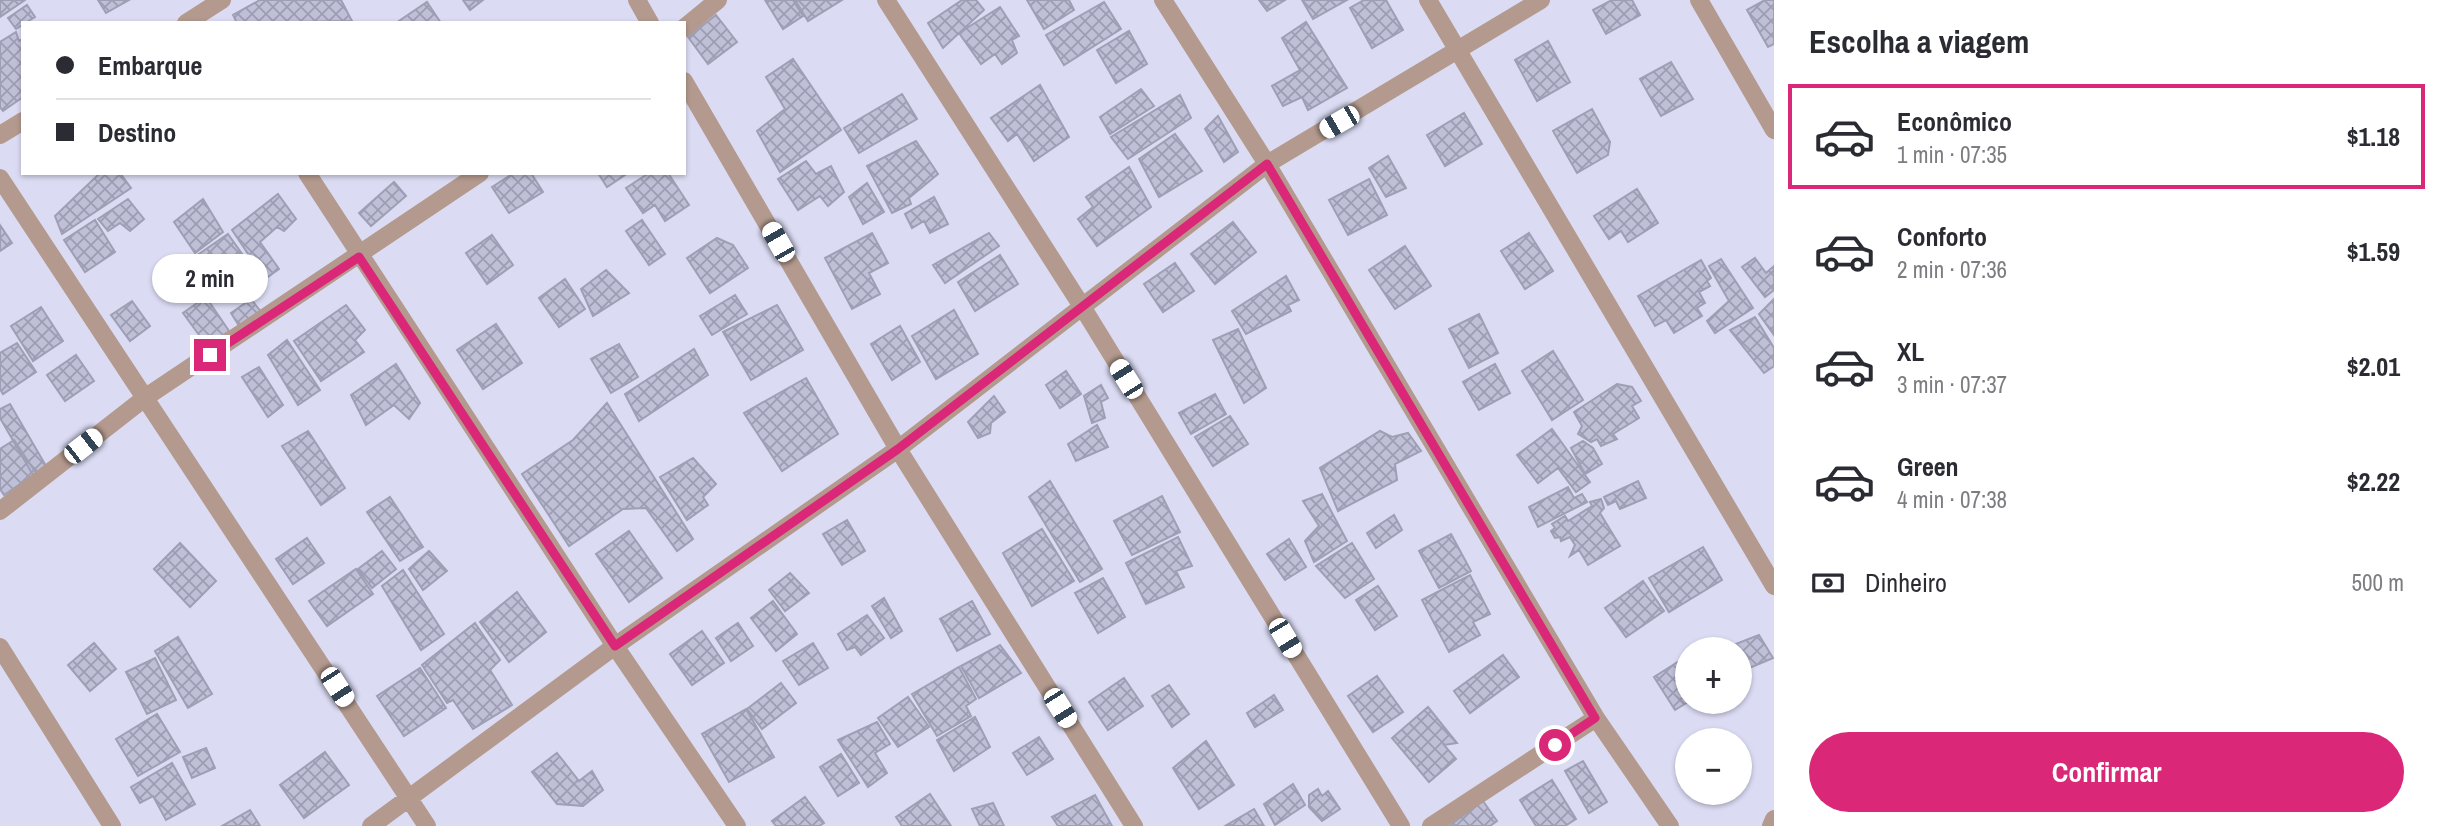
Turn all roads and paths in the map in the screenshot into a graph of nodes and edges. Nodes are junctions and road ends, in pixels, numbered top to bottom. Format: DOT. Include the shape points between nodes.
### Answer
graph roads {
  1 [pos="222,0"];
  2 [pos="637,0"];
  3 [pos="718,0"];
  4 [pos="886,0"];
  5 [pos="1163,0"];
  6 [pos="1428,0"];
  7 [pos="1541,0"];
  8 [pos="1699,0"];
  9 [pos="206,11"];
  10 [pos="190,21"];
  11 [pos="649,21"];
  12 [pos="686,26"];
  13 [pos="1458,52"];
  14 [pos="686,84"];
  15 [pos="21,122"];
  16 [pos="1774,130"];
  17 [pos="0,135"];
  18 [pos="1267,164"];
  19 [pos="308,175"];
  20 [pos="477,175"];
  21 [pos="0,178"];
  22 [pos="359,257"];
  23 [pos="1083,308"];
  24 [pos="146,397"];
  25 [pos="898,449"];
  26 [pos="0,511"];
  27 [pos="1774,586"];
  28 [pos="615,646"];
  29 [pos="0,647"];
  30 [pos="1595,718"];
  31 [pos="410,799"];
  32 [pos="1774,819"];
  33 [pos="112,826"];
  34 [pos="371,826"];
  35 [pos="427,826"];
  36 [pos="737,826"];
  37 [pos="1134,826"];
  38 [pos="1401,826"];
  39 [pos="1431,826"];
  40 [pos="1670,826"];
  41 [pos="1771,826"];
  1 -- 9 [label="street"];
  2 -- 11 [label="street"];
  3 -- 12 [label="street"];
  4 -- 23 [label="street"];
  5 -- 18 [label="street"];
  6 -- 13 [label="street"];
  7 -- 13 [label="street"];
  8 -- 16 [label="street"];
  9 -- 10 [label="street"];
  13 -- 18 [label="street"];
  13 -- 27 [label="street"];
  14 -- 25 [label="street"];
  15 -- 17 [label="street"];
  18 -- 23 [label="street"];
  18 -- 30 [label="street"];
  19 -- 22 [label="street"];
  20 -- 22 [label="street"];
  21 -- 24 [label="street"];
  22 -- 24 [label="street"];
  22 -- 28 [label="street"];
  23 -- 25 [label="street"];
  23 -- 38 [label="street"];
  24 -- 26 [label="street"];
  24 -- 31 [label="street"];
  25 -- 28 [label="street"];
  25 -- 37 [label="street"];
  28 -- 31 [label="street"];
  28 -- 36 [label="street"];
  29 -- 33 [label="street"];
  30 -- 39 [label="street"];
  30 -- 40 [label="street"];
  31 -- 34 [label="street"];
  31 -- 35 [label="street"];
  32 -- 41 [label="street"];
}
